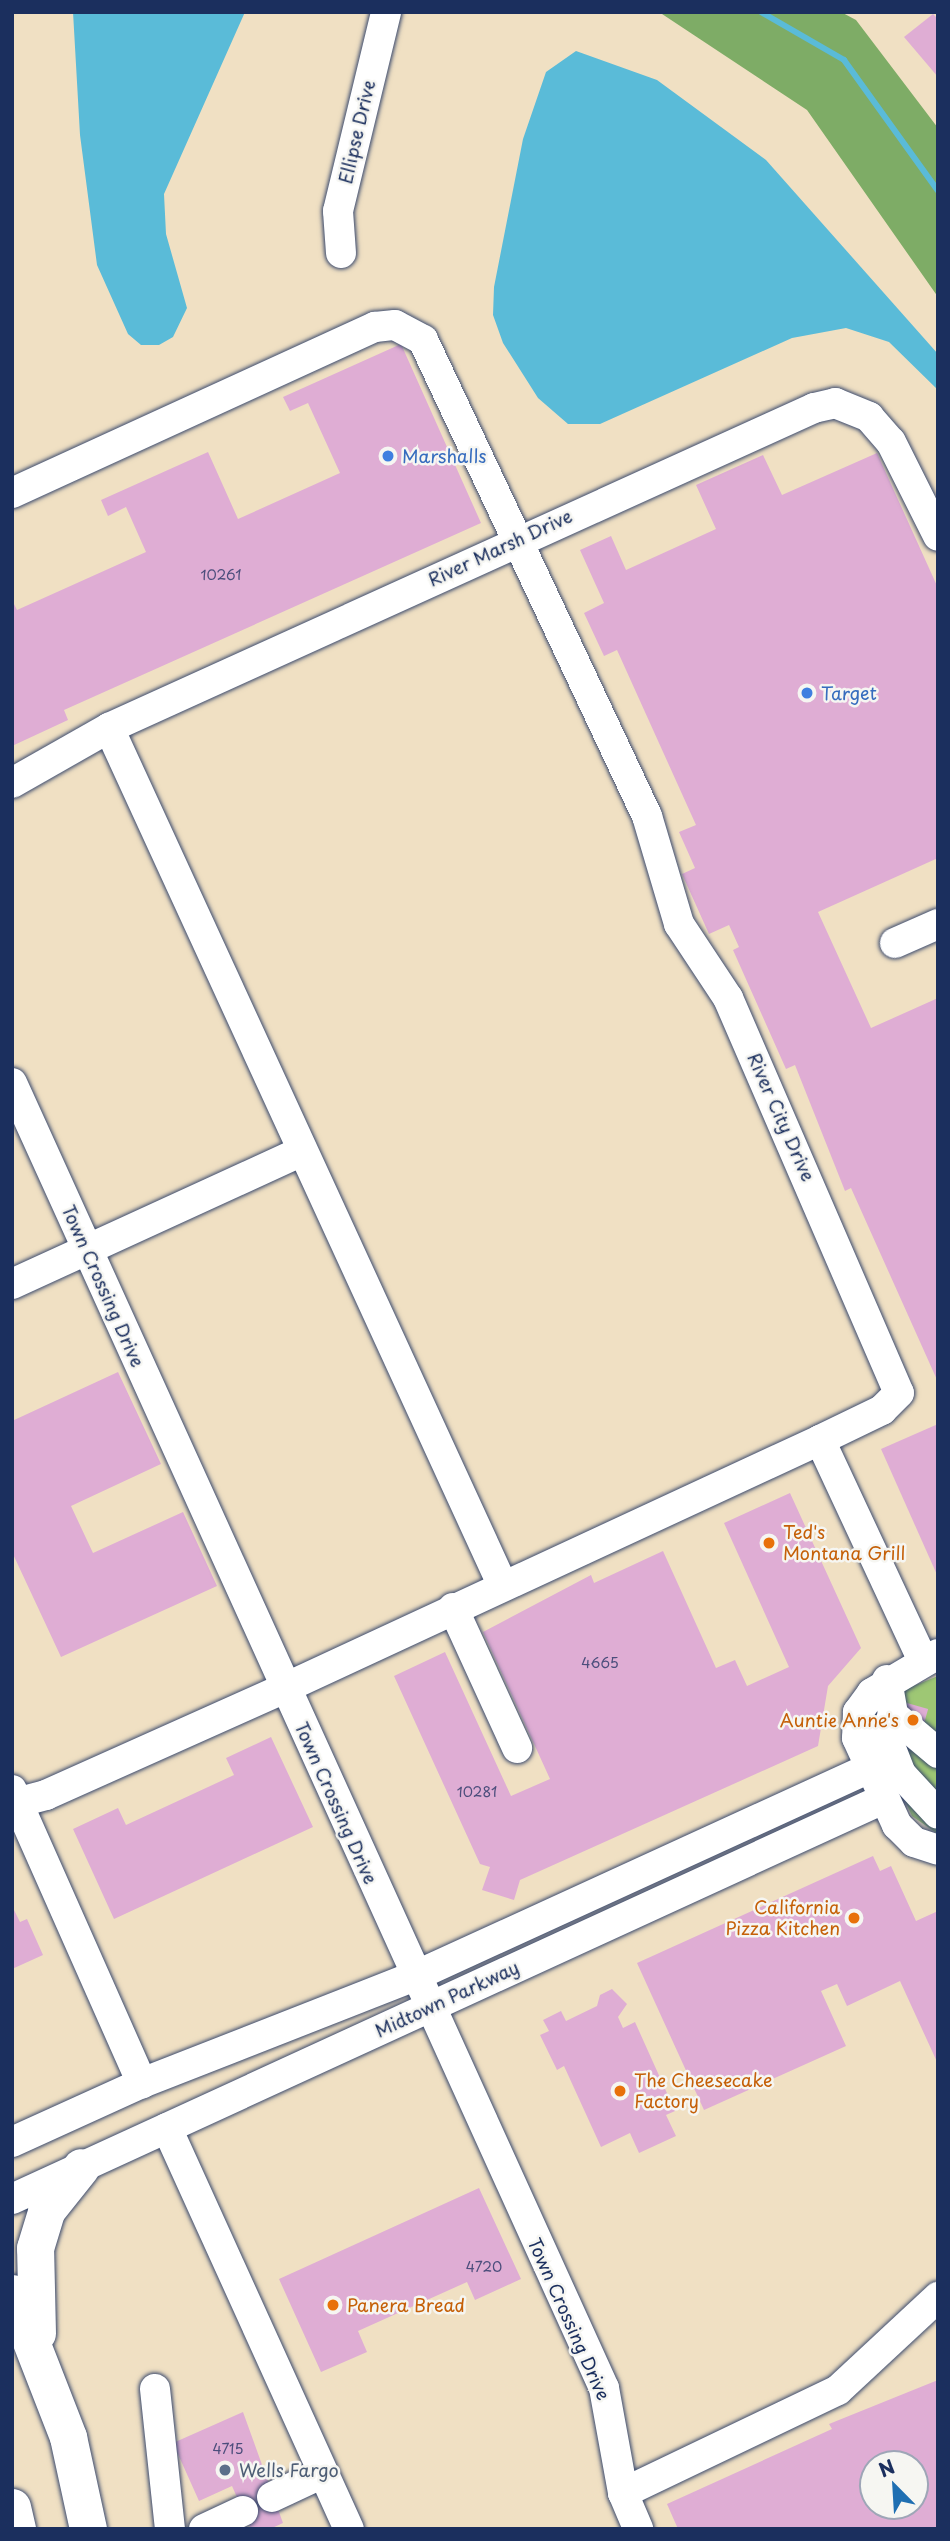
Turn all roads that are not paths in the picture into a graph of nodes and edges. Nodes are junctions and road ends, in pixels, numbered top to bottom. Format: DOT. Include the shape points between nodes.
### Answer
graph roads {
  1 [pos="386,12"];
  2 [pos="341,253"];
  3 [pos="12,493"];
  4 [pos="938,536"];
  5 [pos="519,538"];
  6 [pos="109,728"];
  7 [pos="12,783"];
  8 [pos="938,924"];
  9 [pos="895,943"];
  10 [pos="12,1083"];
  11 [pos="302,1150"];
  12 [pos="87,1251"];
  13 [pos="12,1284"];
  14 [pos="820,1440"];
  15 [pos="503,1586"];
  16 [pos="453,1608"];
  17 [pos="930,1657"];
  18 [pos="887,1680"];
  19 [pos="285,1688"];
  20 [pos="878,1729"];
  21 [pos="517,1748"];
  22 [pos="938,1753"];
  23 [pos="867,1769"];
  24 [pos="927,1782"];
  25 [pos="14,1799"];
  26 [pos="881,1800"];
  27 [pos="934,1812"];
  28 [pos="905,1833"];
  29 [pos="938,1850"];
  30 [pos="413,1977"];
  31 [pos="427,2008"];
  32 [pos="142,2083"];
  33 [pos="167,2128"];
  34 [pos="12,2142"];
  35 [pos="81,2167"];
  36 [pos="12,2199"];
  37 [pos="12,2293"];
  38 [pos="938,2297"];
  39 [pos="37,2351"];
  40 [pos="155,2389"];
  41 [pos="323,2473"];
  42 [pos="623,2493"];
  43 [pos="272,2497"];
  44 [pos="12,2507"];
  45 [pos="243,2511"];
  46 [pos="17,2529"];
  47 [pos="88,2529"];
  48 [pos="170,2529"];
  49 [pos="204,2529"];
  50 [pos="349,2529"];
  51 [pos="638,2529"];
  1 -- 2 [label="street, Ellipse Drive" via="338,211"];
  3 -- 5 [label="street" via="357,334 395,325 423,340 443,373"];
  4 -- 5 [label="street, River Marsh Drive" via="891,442 869,417 835,403"];
  5 -- 6 [label="street, River Marsh Drive"];
  5 -- 14 [label="street, River City Drive" via="647,816 679,924 728,998 897,1378 894,1402"];
  6 -- 7 [label="street, River Marsh Drive"];
  6 -- 11 [label="street"];
  8 -- 9 [label="street"];
  10 -- 12 [label="street, Town Crossing Drive"];
  11 -- 12 [label="street"];
  11 -- 15 [label="street"];
  12 -- 13 [label="street"];
  12 -- 19 [label="street, Town Crossing Drive"];
  14 -- 15 [label="street"];
  14 -- 17 [label="street"];
  15 -- 16 [label="street"];
  16 -- 19 [label="street"];
  16 -- 21 [label="street"];
  17 -- 18 [label="street"];
  18 -- 20 [label="street"];
  18 -- 20 [label="street" via="858,1712"];
  19 -- 25 [label="street"];
  19 -- 30 [label="street, Town Crossing Drive"];
  20 -- 22 [label="street"];
  20 -- 23 [label="street"];
  20 -- 24 [label="street" via="901,1774"];
  23 -- 26 [label="street"];
  23 -- 30 [label="street, Midtown Parkway"];
  24 -- 27 [label="street"];
  25 -- 32 [label="street"];
  26 -- 28 [label="street"];
  26 -- 31 [label="street, Midtown Parkway"];
  27 -- 28 [label="street"];
  28 -- 29 [label="street"];
  30 -- 31 [label="street, Town Crossing Drive"];
  30 -- 32 [label="street, Midtown Parkway"];
  31 -- 33 [label="street, Midtown Parkway"];
  31 -- 42 [label="street, Town Crossing Drive" via="604,2388"];
  32 -- 34 [label="street, Midtown Parkway"];
  33 -- 35 [label="street, Midtown Parkway"];
  33 -- 41 [label="street"];
  35 -- 36 [label="street, Midtown Parkway"];
  35 -- 39 [label="main road" via="46,2211 35,2248"];
  37 -- 39 [label="main road"];
  38 -- 42 [label="street" via="838,2390"];
  39 -- 47 [label="main road" via="68,2437"];
  40 -- 48 [label="street"];
  41 -- 43 [label="street"];
  41 -- 50 [label="street"];
  42 -- 51 [label="street, Town Crossing Drive"];
  44 -- 46 [label="main road"];
  45 -- 49 [label="street"];
}
